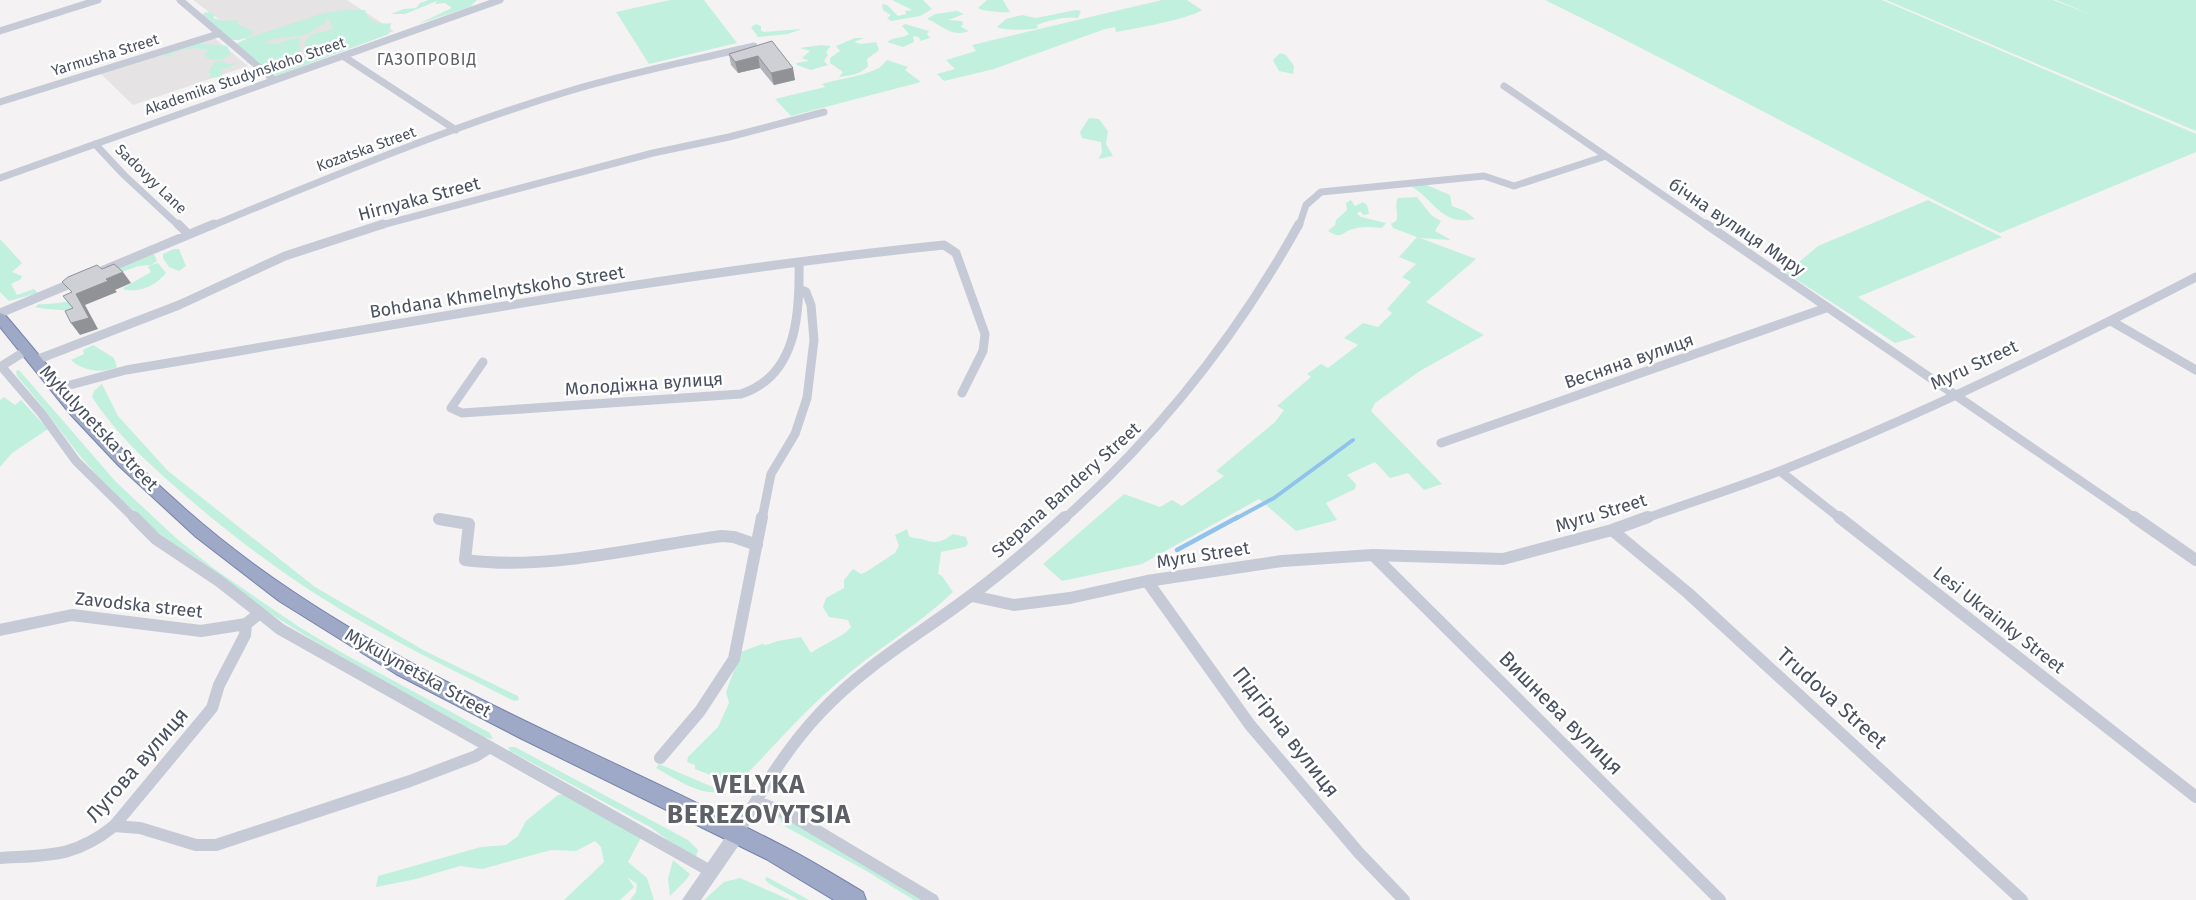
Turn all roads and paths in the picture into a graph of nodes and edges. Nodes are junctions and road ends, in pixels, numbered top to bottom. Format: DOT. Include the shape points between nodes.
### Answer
graph roads {
  1 [pos="98,0"];
  2 [pos="180,0"];
  3 [pos="494,1"];
  4 [pos="0,31"];
  5 [pos="218,34"];
  6 [pos="754,46"];
  7 [pos="343,56"];
  8 [pos="274,80"];
  9 [pos="1504,86"];
  10 [pos="0,102"];
  11 [pos="824,112"];
  12 [pos="456,130"];
  13 [pos="95,144"];
  14 [pos="1606,156"];
  15 [pos="0,178"];
  16 [pos="188,234"];
  17 [pos="799,263"];
  18 [pos="97,273"];
  19 [pos="88,276"];
  20 [pos="2196,277"];
  21 [pos="800,289"];
  22 [pos="1826,308"];
  23 [pos="0,313"];
  24 [pos="0,318"];
  25 [pos="2111,321"];
  26 [pos="31,355"];
  27 [pos="483,362"];
  28 [pos="0,366"];
  29 [pos="2196,370"];
  30 [pos="59,388"];
  31 [pos="962,393"];
  32 [pos="1952,394"];
  33 [pos="1442,444"];
  34 [pos="1780,471"];
  35 [pos="439,519"];
  36 [pos="1612,530"];
  37 [pos="757,545"];
  38 [pos="1373,555"];
  39 [pos="2196,560"];
  40 [pos="1147,582"];
  41 [pos="972,596"];
  42 [pos="260,613"];
  43 [pos="246,624"];
  44 [pos="0,630"];
  45 [pos="490,747"];
  46 [pos="660,758"];
  47 [pos="2196,797"];
  48 [pos="756,802"];
  49 [pos="114,826"];
  50 [pos="737,834"];
  51 [pos="0,858"];
  52 [pos="712,872"];
  53 [pos="691,900"];
  54 [pos="855,900"];
  55 [pos="933,900"];
  56 [pos="1404,900"];
  57 [pos="1720,900"];
  58 [pos="2022,900"];
  1 -- 4 [label="street"];
  2 -- 5 [label="street"];
  3 -- 7 [label="street, Akademika Studynskoho Street"];
  5 -- 8 [label="street" via="232,41"];
  5 -- 10 [label="street, Yarmusha Street"];
  6 -- 12 [label="street, Kozatska Street" via="602,82"];
  7 -- 8 [label="street, Akademika Studynskoho Street"];
  7 -- 12 [label="street"];
  8 -- 13 [label="street, Akademika Studynskoho Street"];
  9 -- 14 [label="street, бічна вулиця Миру"];
  11 -- 26 [label="street, Hirnyaka Street" via="653,153 358,232 285,256 179,305"];
  12 -- 16 [label="street, Kozatska Street" via="342,171"];
  13 -- 15 [label="street, Akademika Studynskoho Street"];
  13 -- 16 [label="street, Sadovyy Lane"];
  14 -- 22 [label="street, бічна вулиця Миру"];
  14 -- 41 [label="street, Stepana Bandery Street" via="1514,186 1484,176 1321,192 1313,196 1304,208 1299,225 1229,335 1158,427 1101,484"];
  16 -- 18 [label="street, Kozatska Street"];
  17 -- 21 [label="street, Молодіжна вулиця"];
  17 -- 30 [label="street, Bohdana Khmelnytskoho Street" via="660,281 197,358 106,374"];
  17 -- 31 [label="street, Bohdana Khmelnytskoho Street" via="871,251 944,245 956,253 985,334 983,351"];
  19 -- 23 [label="street"];
  20 -- 25 [label="street, Myru Street"];
  21 -- 27 [label="street, Молодіжна вулиця" via="796,324 782,366 760,387 741,394 455,411 451,408"];
  21 -- 37 [label="street" via="806,292 814,316 812,365 799,427 771,474"];
  22 -- 32 [label="street, бічна вулиця Миру"];
  22 -- 33 [label="street, Весняна вулиця"];
  24 -- 26 [label="highway, Mykulynetska Street"];
  25 -- 29 [label="street"];
  25 -- 32 [label="street, Myru Street"];
  26 -- 28 [label="street, Hirnyaka Street"];
  26 -- 30 [label="highway, Mykulynetska Street"];
  28 -- 42 [label="street" via="76,460 156,539"];
  30 -- 50 [label="highway, Mykulynetska Street" via="118,455 162,496 208,538 285,596 384,658"];
  32 -- 34 [label="street, Myru Street" via="1910,416"];
  32 -- 39 [label="street, бічна вулиця Миру"];
  34 -- 36 [label="street, Myru Street"];
  34 -- 47 [label="street, Lesi Ukrainky Street"];
  35 -- 37 [label="street" via="469,524 465,560 494,564 567,560 722,536"];
  36 -- 38 [label="street, Myru Street" via="1503,559"];
  36 -- 58 [label="street, Trudova Street" via="1688,593"];
  37 -- 46 [label="street" via="734,659 704,709"];
  38 -- 40 [label="street, Myru Street" via="1282,561"];
  38 -- 57 [label="street, Вишнева вулиця"];
  40 -- 41 [label="street, Myru Street" via="1070,598 1014,605"];
  40 -- 56 [label="street, Підгірна вулиця" via="1250,725 1358,853"];
  41 -- 48 [label="street, Stepana Bandery Street" via="844,688 803,731"];
  42 -- 43 [label="street"];
  42 -- 45 [label="street" via="280,629"];
  43 -- 44 [label="street, Zavodska street" via="201,631 72,615"];
  43 -- 49 [label="street, Лугова вулиця" via="245,635 219,685 212,708"];
  45 -- 49 [label="street" via="476,756 410,781 216,845 196,844 140,828"];
  45 -- 52 [label="street"];
  48 -- 50 [label="street, Stepana Bandery Street"];
  48 -- 55 [label="street" via="794,817"];
  49 -- 51 [label="street, Лугова вулиця" via="98,840 69,854"];
  50 -- 52 [label="street"];
  50 -- 54 [label="highway, Mykulynetska Street" via="775,852"];
  52 -- 53 [label="street"];
}
